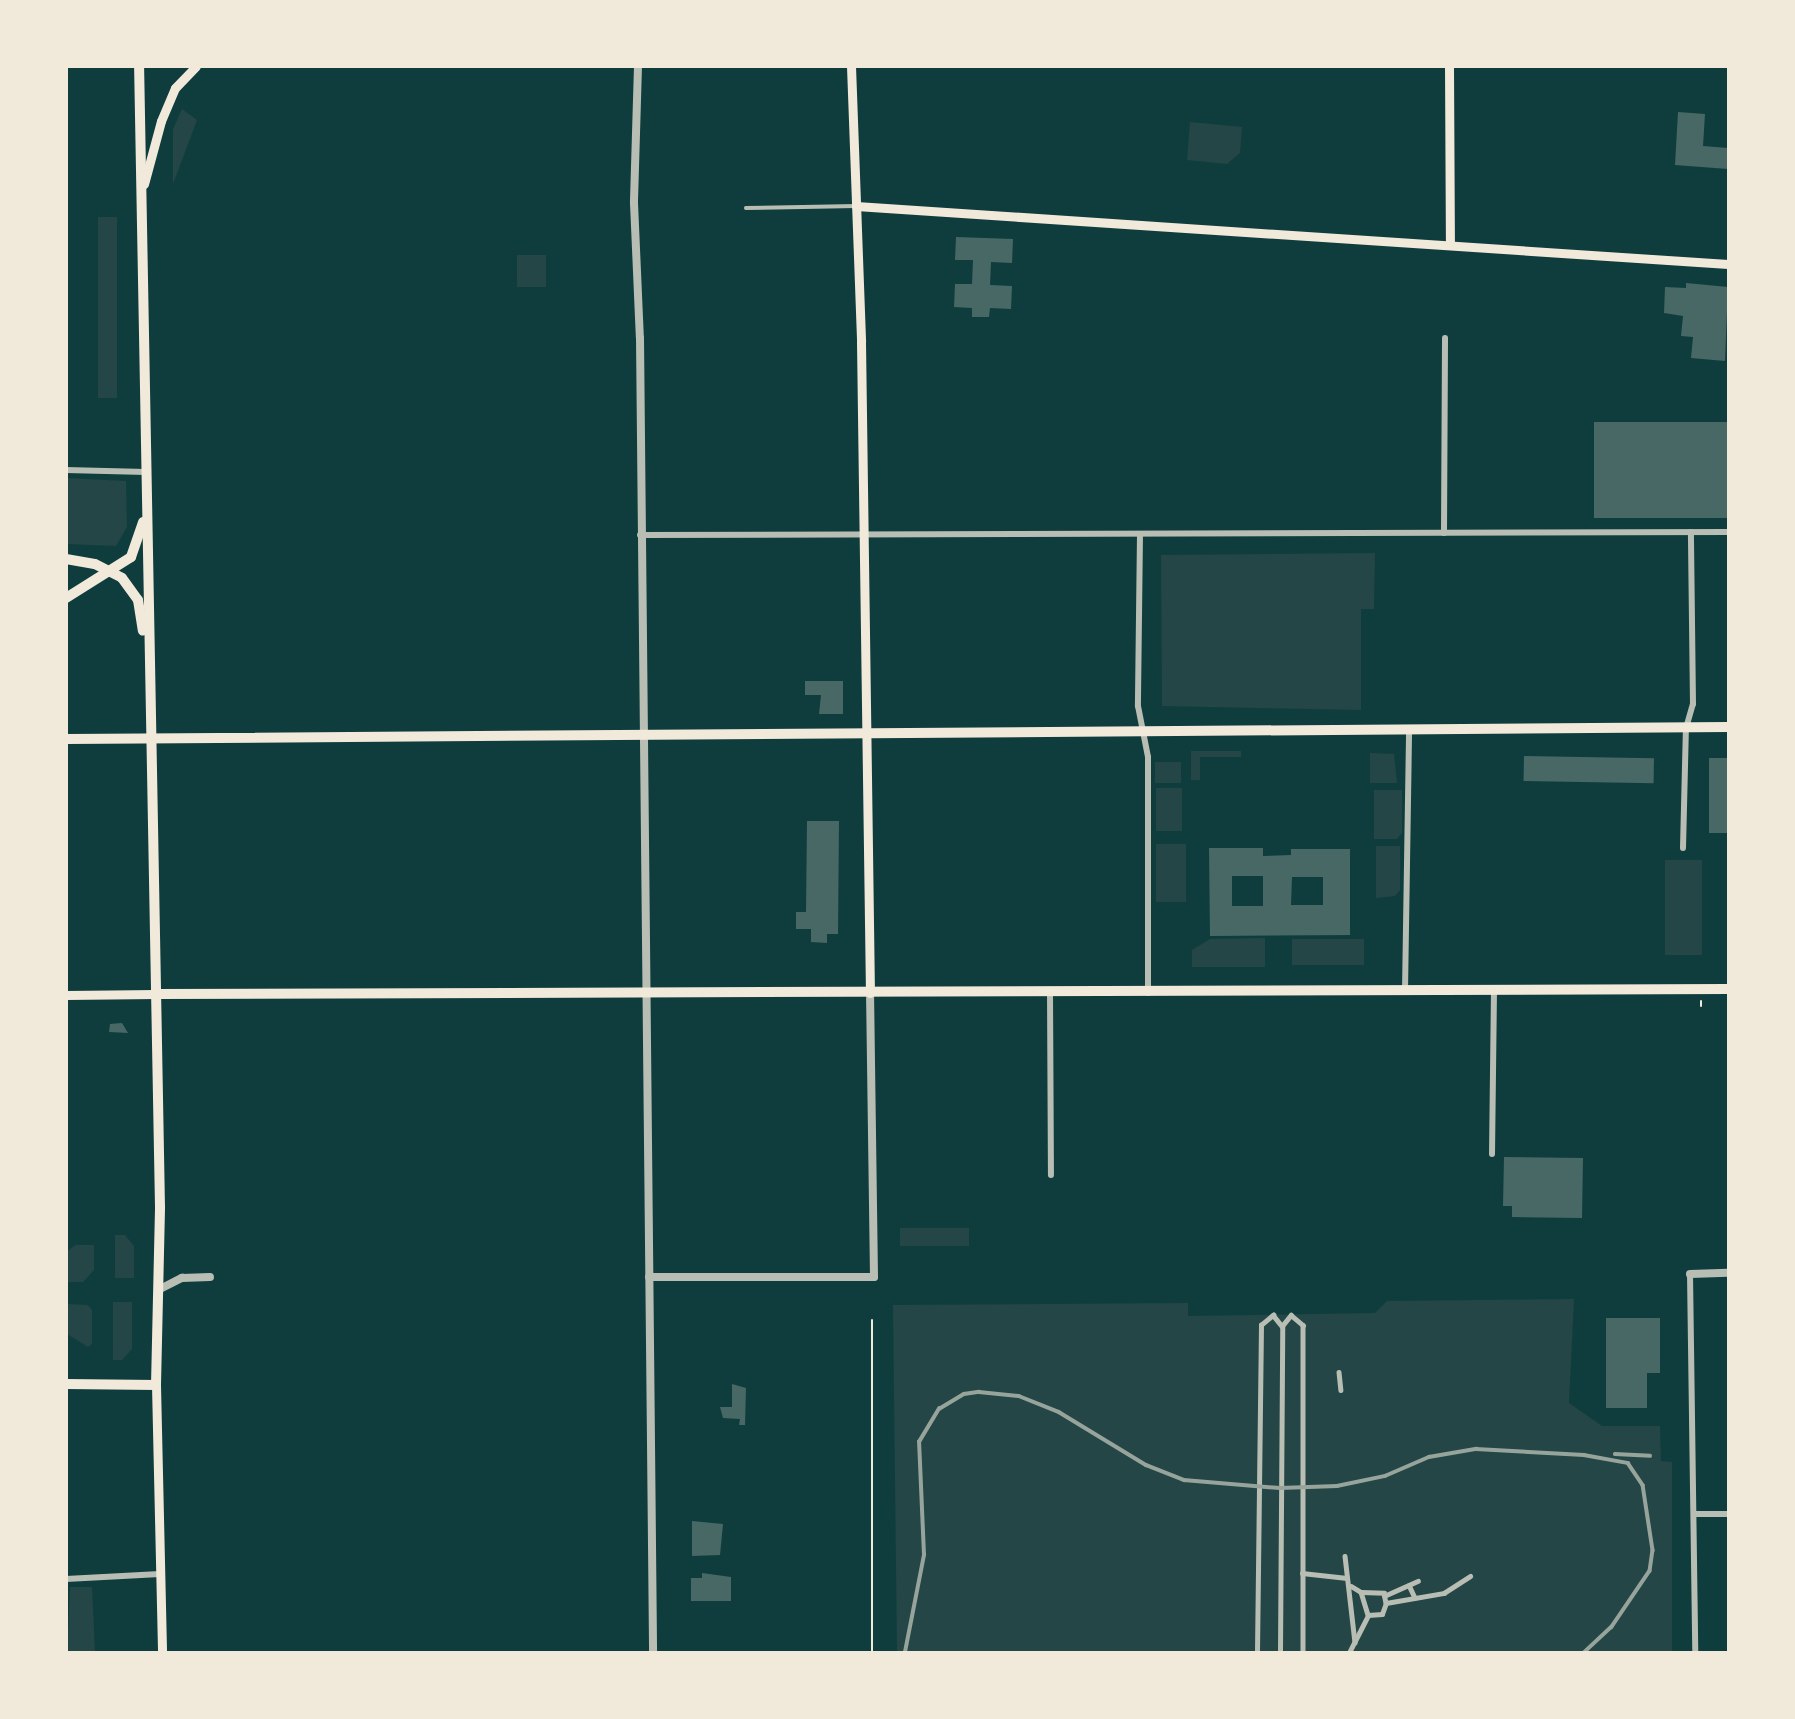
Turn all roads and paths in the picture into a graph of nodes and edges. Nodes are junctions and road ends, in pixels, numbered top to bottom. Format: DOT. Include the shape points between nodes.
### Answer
graph roads {
  1 [pos="139,66"];
  2 [pos="196,66"];
  3 [pos="638,66"];
  4 [pos="851,66"];
  5 [pos="1449,66"];
  6 [pos="142,192"];
  7 [pos="856,206"];
  8 [pos="746,208"];
  9 [pos="1450,245"];
  10 [pos="1728,264"];
  11 [pos="1445,338"];
  12 [pos="66,470"];
  13 [pos="146,472"];
  14 [pos="146,512"];
  15 [pos="1728,531"];
  16 [pos="1691,532"];
  17 [pos="1444,533"];
  18 [pos="865,534"];
  19 [pos="1140,534"];
  20 [pos="640,535"];
  21 [pos="66,559"];
  22 [pos="111,571"];
  23 [pos="66,598"];
  24 [pos="147,656"];
  25 [pos="1728,727"];
  26 [pos="1686,728"];
  27 [pos="1409,730"];
  28 [pos="1144,732"];
  29 [pos="644,734"];
  30 [pos="867,734"];
  31 [pos="150,738"];
  32 [pos="66,739"];
  33 [pos="1683,848"];
  34 [pos="1728,989"];
  35 [pos="1405,991"];
  36 [pos="1494,991"];
  37 [pos="870,993"];
  38 [pos="1050,993"];
  39 [pos="1148,993"];
  40 [pos="156,994"];
  41 [pos="646,994"];
  42 [pos="66,995"];
  43 [pos="1701,1001"];
  44 [pos="1701,1006"];
  45 [pos="1492,1154"];
  46 [pos="1051,1175"];
  47 [pos="1728,1273"];
  48 [pos="1690,1274"];
  49 [pos="210,1277"];
  50 [pos="649,1277"];
  51 [pos="160,1289"];
  52 [pos="872,1320"];
  53 [pos="1282,1325"];
  54 [pos="1339,1372"];
  55 [pos="66,1384"];
  56 [pos="156,1385"];
  57 [pos="1341,1390"];
  58 [pos="1694,1514"];
  59 [pos="1728,1514"];
  60 [pos="1345,1556"];
  61 [pos="1302,1573"];
  62 [pos="160,1574"];
  63 [pos="1470,1576"];
  64 [pos="1347,1578"];
  65 [pos="66,1580"];
  66 [pos="1418,1581"];
  67 [pos="1409,1585"];
  68 [pos="1351,1586"];
  69 [pos="1361,1592"];
  70 [pos="1384,1596"];
  71 [pos="1415,1598"];
  72 [pos="1386,1603"];
  73 [pos="1368,1615"];
  74 [pos="1355,1642"];
  75 [pos="162,1653"];
  76 [pos="653,1653"];
  77 [pos="872,1653"];
  78 [pos="1257,1653"];
  79 [pos="1280,1653"];
  80 [pos="1303,1653"];
  81 [pos="1350,1653"];
  82 [pos="1695,1653"];
  1 -- 6 [label="main road"];
  2 -- 6 [label="main road" via="175,88 160,121"];
  3 -- 20 [label="street" via="634,203"];
  4 -- 7 [label="main road"];
  5 -- 9 [label="main road"];
  6 -- 13 [label="main road"];
  7 -- 8 [label="lane"];
  7 -- 9 [label="main road"];
  7 -- 18 [label="main road"];
  9 -- 10 [label="main road"];
  11 -- 17 [label="street"];
  12 -- 13 [label="street"];
  13 -- 14 [label="main road"];
  14 -- 22 [label="main road" via="131,557"];
  14 -- 24 [label="main road"];
  15 -- 16 [label="street"];
  16 -- 17 [label="street"];
  16 -- 26 [label="street" via="1693,704"];
  17 -- 19 [label="street"];
  18 -- 19 [label="street"];
  18 -- 20 [label="street"];
  18 -- 30 [label="main road"];
  19 -- 28 [label="street" via="1138,706"];
  20 -- 29 [label="street"];
  21 -- 22 [label="main road"];
  22 -- 23 [label="main road"];
  22 -- 24 [label="main road" via="138,600"];
  24 -- 31 [label="main road"];
  25 -- 26 [label="main road"];
  26 -- 27 [label="main road"];
  26 -- 33 [label="street"];
  27 -- 28 [label="main road"];
  27 -- 35 [label="street"];
  28 -- 30 [label="main road"];
  28 -- 39 [label="street" via="1148,757"];
  29 -- 30 [label="main road"];
  29 -- 31 [label="main road"];
  29 -- 41 [label="street"];
  30 -- 37 [label="main road"];
  31 -- 32 [label="main road"];
  31 -- 40 [label="main road"];
  34 -- 36 [label="main road"];
  35 -- 36 [label="main road"];
  35 -- 39 [label="main road"];
  36 -- 45 [label="street"];
  37 -- 38 [label="main road"];
  37 -- 41 [label="main road"];
  37 -- 50 [label="street" via="874,1277"];
  38 -- 39 [label="main road"];
  38 -- 46 [label="street"];
  40 -- 41 [label="main road"];
  40 -- 42 [label="main road"];
  40 -- 51 [label="main road"];
  41 -- 50 [label="street"];
  43 -- 44 [label="path"];
  47 -- 48 [label="street"];
  48 -- 58 [label="street"];
  49 -- 51 [label="street" via="182,1278"];
  50 -- 76 [label="street"];
  51 -- 56 [label="main road"];
  52 -- 77 [label="path"];
  53 -- 61 [label="street" via="1291,1315 1303,1325"];
  53 -- 78 [label="street" via="1273,1315 1261,1325"];
  53 -- 79 [label="street"];
  54 -- 57 [label="street"];
  55 -- 56 [label="main road"];
  56 -- 62 [label="main road"];
  58 -- 59 [label="street"];
  58 -- 82 [label="street"];
  60 -- 64 [label="street"];
  61 -- 64 [label="street"];
  61 -- 80 [label="street"];
  62 -- 65 [label="street"];
  62 -- 75 [label="main road"];
  63 -- 71 [label="street" via="1444,1593"];
  64 -- 68 [label="street"];
  66 -- 67 [label="street"];
  67 -- 70 [label="street"];
  67 -- 71 [label="street"];
  68 -- 69 [label="street"];
  68 -- 74 [label="street"];
  69 -- 70 [label="street" via="1375,1590"];
  69 -- 73 [label="street"];
  70 -- 72 [label="street"];
  71 -- 72 [label="street"];
  72 -- 73 [label="street" via="1382,1614"];
  73 -- 74 [label="street"];
  74 -- 81 [label="street"];
}
